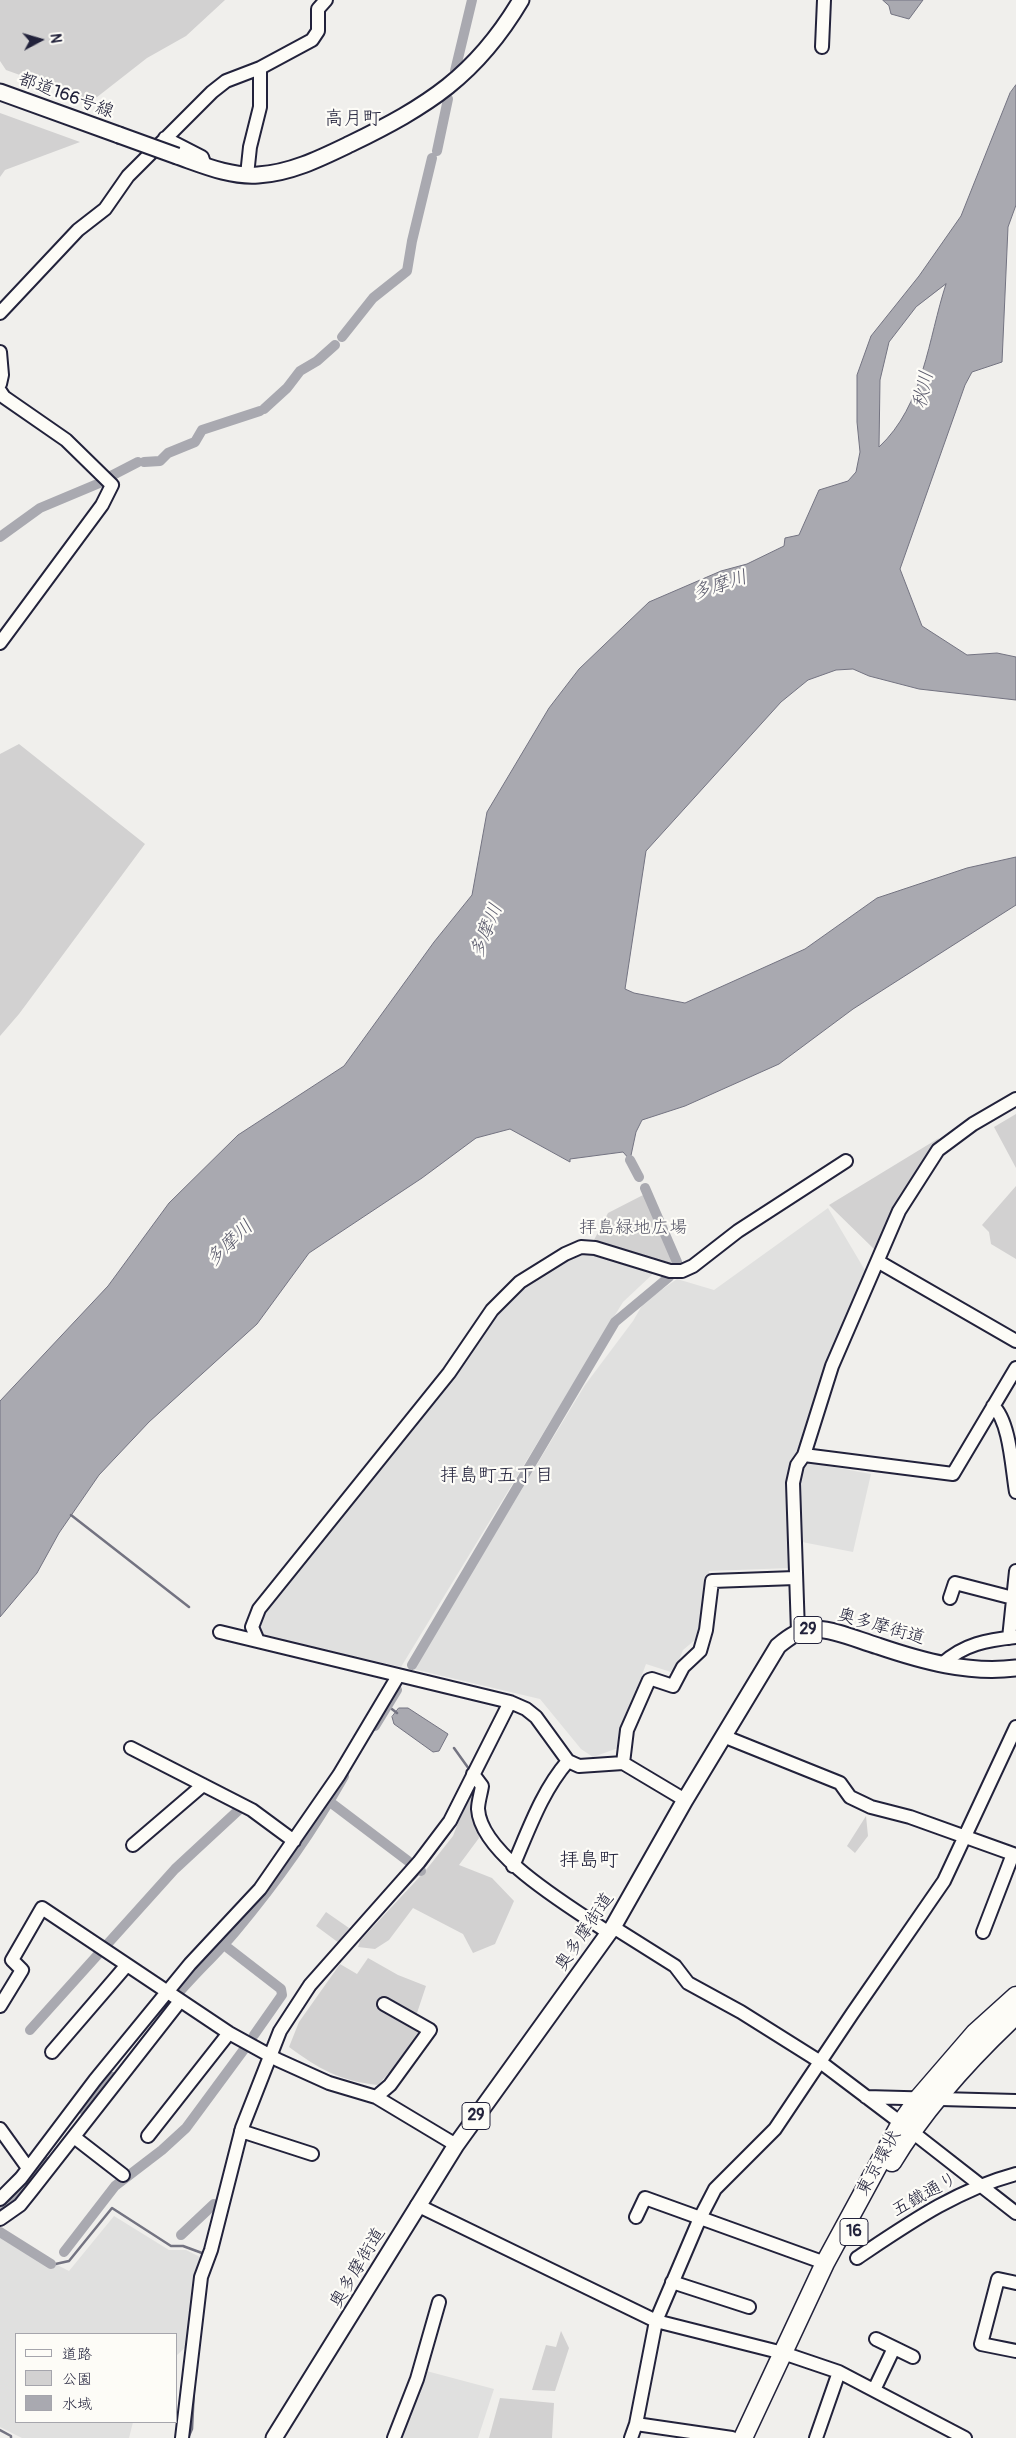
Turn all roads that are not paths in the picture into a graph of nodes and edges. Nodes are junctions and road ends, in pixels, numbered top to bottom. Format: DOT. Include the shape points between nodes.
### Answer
graph roads {
  1 [pos="326,0"];
  2 [pos="520,0"];
  3 [pos="824,0"];
  4 [pos="822,47"];
  5 [pos="260,68"];
  6 [pos="0,92"];
  7 [pos="165,138"];
  8 [pos="205,166"];
  9 [pos="247,175"];
  10 [pos="0,313"];
  11 [pos="0,352"];
  12 [pos="0,384"];
  13 [pos="0,391"];
  14 [pos="0,643"];
  15 [pos="1016,1099"];
  16 [pos="846,1161"];
  17 [pos="878,1262"];
  18 [pos="1016,1341"];
  19 [pos="1016,1368"];
  20 [pos="993,1406"];
  21 [pos="804,1455"];
  22 [pos="1016,1492"];
  23 [pos="1016,1571"];
  24 [pos="795,1578"];
  25 [pos="950,1598"];
  26 [pos="1013,1598"];
  27 [pos="220,1632"];
  28 [pos="798,1632"];
  29 [pos="1013,1638"];
  30 [pos="258,1641"];
  31 [pos="942,1664"];
  32 [pos="1016,1668"];
  33 [pos="398,1676"];
  34 [pos="510,1702"];
  35 [pos="1016,1727"];
  36 [pos="723,1736"];
  37 [pos="131,1748"];
  38 [pos="568,1761"];
  39 [pos="623,1763"];
  40 [pos="474,1774"];
  41 [pos="203,1785"];
  42 [pos="685,1800"];
  43 [pos="966,1837"];
  44 [pos="294,1841"];
  45 [pos="133,1845"];
  46 [pos="1015,1855"];
  47 [pos="513,1866"];
  48 [pos="611,1930"];
  49 [pos="983,1932"];
  50 [pos="126,1966"];
  51 [pos="173,1996"];
  52 [pos="1016,1996"];
  53 [pos="384,2004"];
  54 [pos="0,2006"];
  55 [pos="1016,2014"];
  56 [pos="229,2033"];
  57 [pos="52,2052"];
  58 [pos="274,2057"];
  59 [pos="819,2061"];
  60 [pos="376,2097"];
  61 [pos="866,2097"];
  62 [pos="926,2099"];
  63 [pos="1016,2101"];
  64 [pos="906,2127"];
  65 [pos="0,2129"];
  66 [pos="241,2132"];
  67 [pos="148,2136"];
  68 [pos="74,2137"];
  69 [pos="456,2144"];
  70 [pos="312,2154"];
  71 [pos="28,2168"];
  72 [pos="1016,2174"];
  73 [pos="123,2175"];
  74 [pos="978,2185"];
  75 [pos="0,2199"];
  76 [pos="417,2205"];
  77 [pos="1016,2213"];
  78 [pos="636,2217"];
  79 [pos="700,2218"];
  80 [pos="0,2219"];
  81 [pos="857,2258"];
  82 [pos="825,2263"];
  83 [pos="672,2282"];
  84 [pos="1016,2283"];
  85 [pos="439,2302"];
  86 [pos="748,2307"];
  87 [pos="656,2321"];
  88 [pos="876,2339"];
  89 [pos="894,2348"];
  90 [pos="1016,2351"];
  91 [pos="788,2355"];
  92 [pos="913,2357"];
  93 [pos="839,2372"];
  94 [pos="874,2390"];
  95 [pos="636,2424"];
  96 [pos="939,2424"];
  97 [pos="184,2433"];
  98 [pos="274,2438"];
  99 [pos="394,2438"];
  100 [pos="631,2438"];
  101 [pos="732,2438"];
  102 [pos="743,2438"];
  103 [pos="756,2438"];
  104 [pos="816,2438"];
  105 [pos="941,2438"];
  106 [pos="965,2438"];
  1 -- 5 [label="street" via="318,9 318,31 312,40"];
  2 -- 9 [label="main road, 都道166号線" via="479,59 454,83 418,109 306,165 281,172"];
  3 -- 4 [label="street"];
  5 -- 7 [label="street" via="226,81 191,110"];
  5 -- 9 [label="street" via="260,107"];
  6 -- 8 [label="main road, 都道166号線, bridge"];
  7 -- 8 [label="street" via="202,157"];
  7 -- 10 [label="street" via="128,176 105,209 78,230"];
  8 -- 9 [label="main road, 都道166号線"];
  11 -- 12 [label="street"];
  13 -- 14 [label="street" via="66,440 112,485 102,505"];
  15 -- 17 [label="street" via="973,1124 938,1150 894,1219"];
  16 -- 30 [label="street" via="682,1271 670,1271 595,1248 582,1248 565,1254 520,1282 492,1310 448,1373 259,1609 252,1627"];
  17 -- 18 [label="street"];
  17 -- 21 [label="street" via="832,1366"];
  19 -- 20 [label="street"];
  20 -- 21 [label="street" via="953,1474"];
  20 -- 22 [label="street" via="1000,1412 1007,1436"];
  21 -- 24 [label="street" via="797,1465 794,1483"];
  23 -- 26 [label="street"];
  24 -- 28 [label="street"];
  24 -- 39 [label="street" via="712,1582 700,1650 683,1667 674,1686 649,1680 627,1730"];
  25 -- 26 [label="street" via="955,1583"];
  26 -- 29 [label="street"];
  27 -- 30 [label="street"];
  28 -- 31 [label="main road, 奥多摩街道 / 29" via="826,1630"];
  28 -- 36 [label="main road, 奥多摩街道 / 29" via="778,1646"];
  29 -- 31 [label="street" via="992,1640 956,1651"];
  30 -- 33 [label="street"];
  31 -- 32 [label="main road, 奥多摩街道 / 29" via="984,1669"];
  33 -- 34 [label="street"];
  33 -- 44 [label="street" via="339,1775"];
  34 -- 38 [label="street" via="536,1717"];
  34 -- 40 [label="street"];
  35 -- 43 [label="street"];
  36 -- 42 [label="main road, 奥多摩街道 / 29"];
  36 -- 43 [label="street" via="840,1783 850,1796 871,1806"];
  37 -- 41 [label="street"];
  38 -- 39 [label="street" via="586,1766"];
  38 -- 47 [label="street" via="556,1774 544,1796"];
  39 -- 42 [label="street"];
  40 -- 47 [label="street" via="482,1786 478,1809 482,1822 492,1843"];
  40 -- 58 [label="street" via="450,1821 419,1862 310,1985 280,2031"];
  41 -- 44 [label="street" via="252,1810"];
  41 -- 45 [label="street"];
  42 -- 48 [label="main road, 奥多摩街道 / 29"];
  43 -- 46 [label="street"];
  43 -- 59 [label="street" via="944,1881"];
  44 -- 51 [label="street" via="260,1889 190,1964"];
  46 -- 49 [label="street"];
  47 -- 48 [label="street"];
  48 -- 59 [label="street" via="674,1966 688,1983"];
  48 -- 69 [label="main road, 奥多摩街道 / 29"];
  50 -- 51 [label="street"];
  50 -- 54 [label="street" via="42,1908 12,1960 22,1970"];
  50 -- 57 [label="street"];
  51 -- 56 [label="street"];
  51 -- 68 [label="street"];
  51 -- 71 [label="street" via="95,2080"];
  52 -- 62 [label="highway, 東京環状 / 16" via="975,2033"];
  53 -- 60 [label="street" via="430,2030 390,2084"];
  55 -- 62 [label="highway, 東京環状 / 16"];
  56 -- 58 [label="street"];
  56 -- 67 [label="street"];
  58 -- 60 [label="street" via="329,2083"];
  58 -- 66 [label="street"];
  59 -- 61 [label="street"];
  59 -- 79 [label="street" via="774,2129 715,2189"];
  60 -- 69 [label="street"];
  61 -- 62 [label="street"];
  61 -- 64 [label="street"];
  62 -- 63 [label="street"];
  62 -- 64 [label="highway, 東京環状 / 16"];
  64 -- 74 [label="street"];
  64 -- 82 [label="highway, 東京環状 / 16"];
  64 -- 91 [label="highway, 東京環状 / 16"];
  65 -- 71 [label="street"];
  66 -- 70 [label="street"];
  66 -- 97 [label="street" via="201,2277"];
  68 -- 73 [label="street"];
  68 -- 80 [label="street" via="20,2205"];
  69 -- 76 [label="main road, 奥多摩街道 / 29"];
  71 -- 75 [label="street"];
  72 -- 74 [label="street, 五鐵通り"];
  74 -- 77 [label="street"];
  74 -- 81 [label="street, 五鐵通り"];
  76 -- 87 [label="street"];
  76 -- 98 [label="main road, 奥多摩街道 / 29"];
  78 -- 79 [label="street" via="645,2198"];
  79 -- 82 [label="street"];
  79 -- 83 [label="street"];
  82 -- 91 [label="highway, 東京環状 / 16"];
  83 -- 86 [label="street"];
  83 -- 87 [label="street"];
  84 -- 90 [label="street" via="998,2279 981,2344"];
  85 -- 99 [label="street" via="417,2379"];
  87 -- 91 [label="street"];
  87 -- 95 [label="street"];
  88 -- 89 [label="street"];
  89 -- 92 [label="street"];
  89 -- 94 [label="street"];
  91 -- 93 [label="street"];
  91 -- 102 [label="highway, 東京環状 / 16"];
  91 -- 103 [label="highway, 東京環状 / 16"];
  93 -- 94 [label="street"];
  93 -- 104 [label="street"];
  94 -- 96 [label="street"];
  95 -- 100 [label="street"];
  95 -- 101 [label="street"];
  96 -- 105 [label="street"];
  96 -- 106 [label="street"];
}
